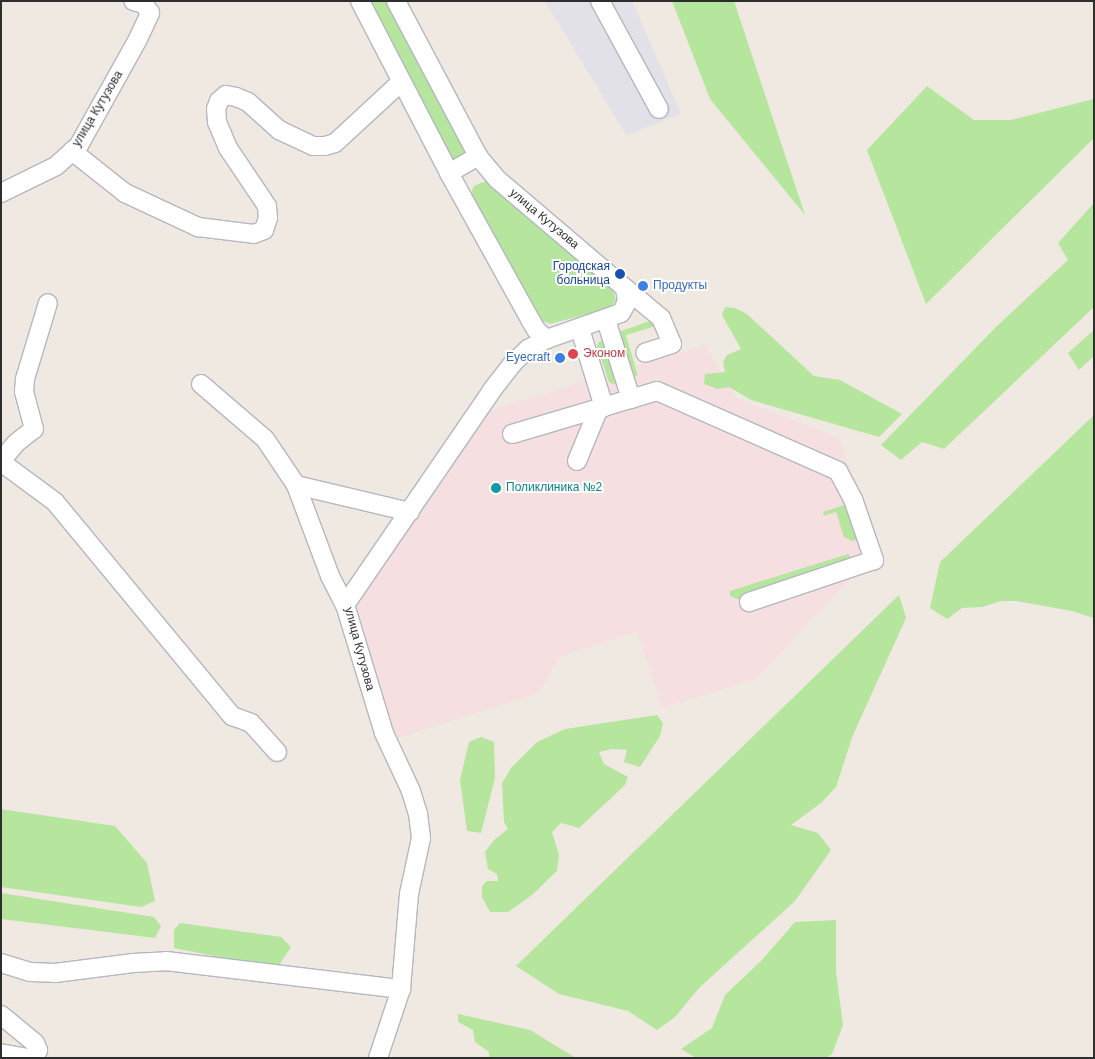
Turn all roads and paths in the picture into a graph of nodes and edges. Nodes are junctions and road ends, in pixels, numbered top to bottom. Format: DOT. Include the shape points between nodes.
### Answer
graph roads {
  1 [pos="133,1"];
  2 [pos="360,1"];
  3 [pos="396,1"];
  4 [pos="600,1"];
  5 [pos="401,82"];
  6 [pos="659,109"];
  7 [pos="72,151"];
  8 [pos="478,156"];
  9 [pos="449,173"];
  10 [pos="1,193"];
  11 [pos="625,288"];
  12 [pos="48,303"];
  13 [pos="606,320"];
  14 [pos="580,329"];
  15 [pos="547,339"];
  16 [pos="645,352"];
  17 [pos="201,384"];
  18 [pos="631,398"];
  19 [pos="601,408"];
  20 [pos="512,434"];
  21 [pos="1,461"];
  22 [pos="577,461"];
  23 [pos="296,485"];
  24 [pos="410,512"];
  25 [pos="749,602"];
  26 [pos="345,605"];
  27 [pos="277,752"];
  28 [pos="1,963"];
  29 [pos="401,989"];
  30 [pos="1,1015"];
  31 [pos="1,1052"];
  32 [pos="378,1058"];
  1 -- 7 [label="street, улица Кутузова" via="144,4 150,13 109,93 79,145"];
  2 -- 5 [label="street"];
  3 -- 8 [label="street, улица Кутузова"];
  4 -- 6 [label="street"];
  5 -- 7 [label="street" via="335,143 325,146 313,146 279,130 248,102 226,95 219,101 217,122 228,148 267,206 264,230 254,234 198,227 126,194"];
  5 -- 9 [label="street"];
  7 -- 10 [label="street, улица Кутузова" via="56,166"];
  8 -- 9 [label="street"];
  8 -- 11 [label="street, улица Кутузова" via="497,179"];
  9 -- 15 [label="street" via="531,322"];
  11 -- 13 [label="street, улица Кутузова" via="627,302 621,313"];
  11 -- 16 [label="street" via="661,318 672,344"];
  12 -- 21 [label="street" via="25,379 24,391 34,429"];
  13 -- 14 [label="street, улица Кутузова"];
  13 -- 18 [label="street"];
  14 -- 15 [label="street, улица Кутузова"];
  14 -- 19 [label="street"];
  15 -- 24 [label="street, улица Кутузова" via="528,349 514,362"];
  17 -- 23 [label="street" via="266,439"];
  18 -- 19 [label="street"];
  18 -- 25 [label="street" via="657,391 838,471 853,499 874,560"];
  19 -- 20 [label="street"];
  19 -- 22 [label="street"];
  21 -- 27 [label="street" via="55,502 232,716 250,723"];
  23 -- 24 [label="street"];
  23 -- 26 [label="street" via="330,576"];
  24 -- 26 [label="street, улица Кутузова"];
  26 -- 29 [label="street, улица Кутузова" via="384,733 411,790 418,814 420,838 409,894"];
  28 -- 29 [label="street" via="30,972 55,973 166,961"];
  29 -- 32 [label="street, улица Кутузова"];
  30 -- 31 [label="street" via="35,1043 38,1050 35,1056 28,1058"];
}
